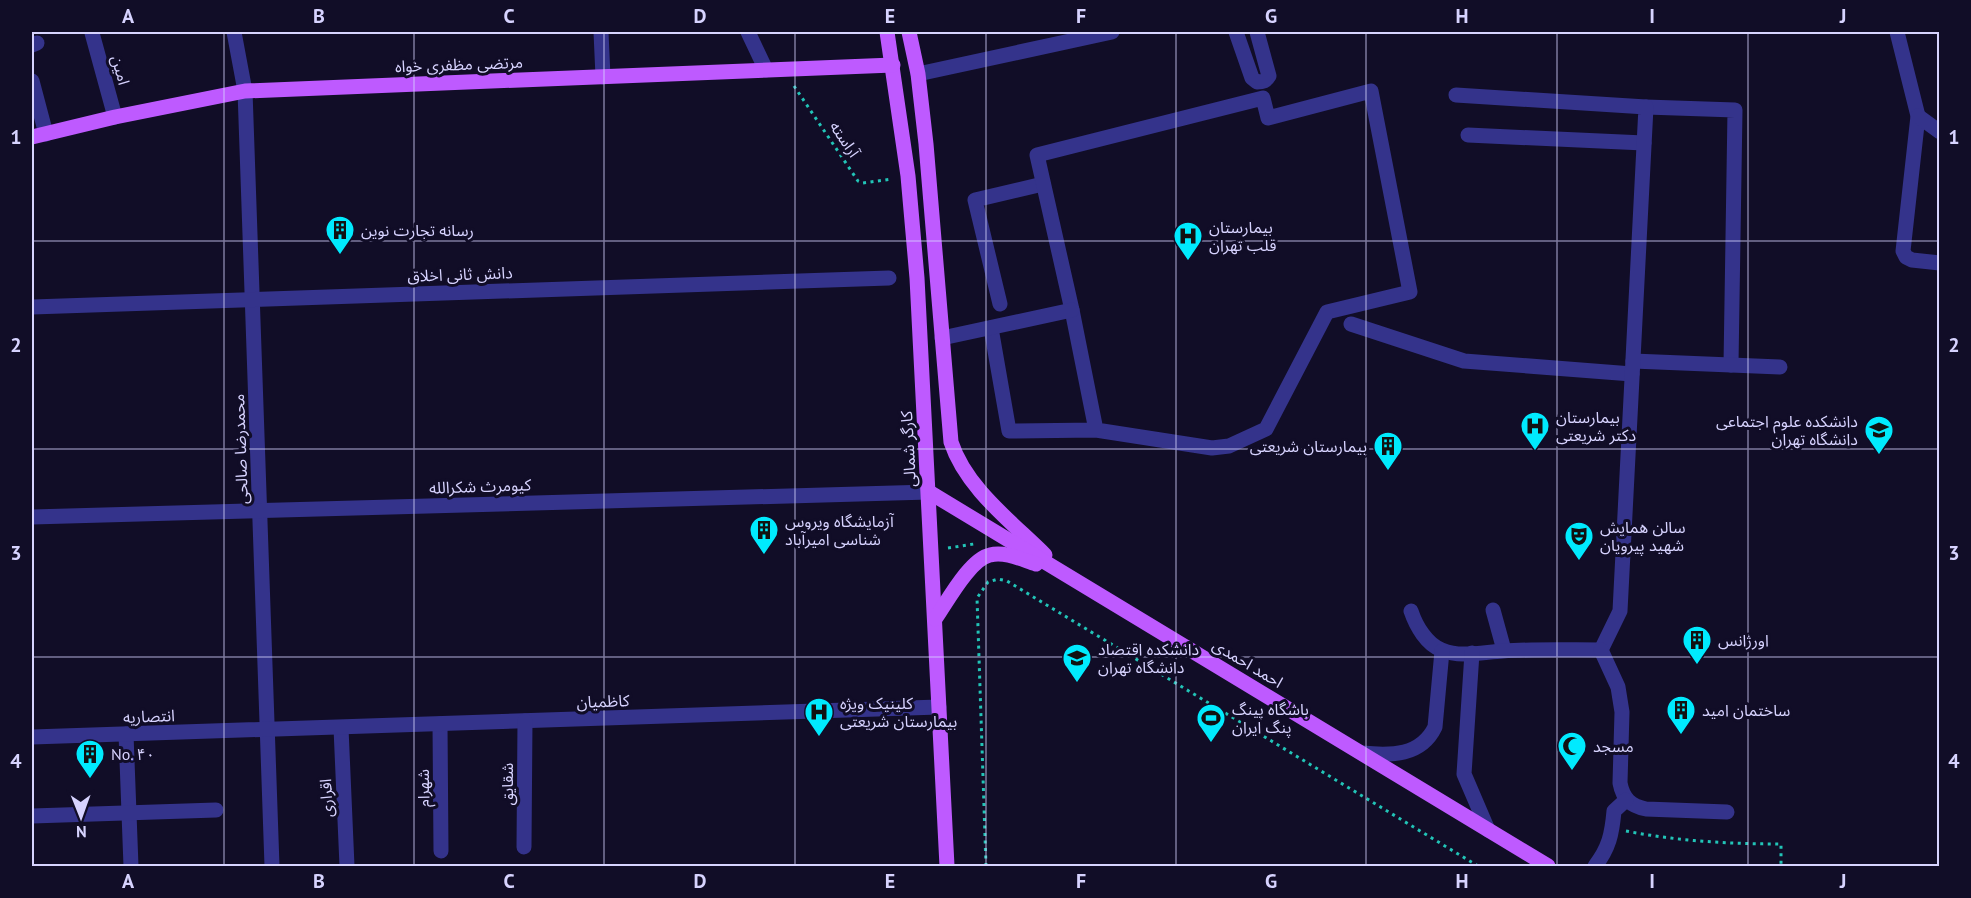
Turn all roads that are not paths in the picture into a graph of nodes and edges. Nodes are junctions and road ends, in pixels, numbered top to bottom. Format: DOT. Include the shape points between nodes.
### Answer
graph roads {
  1 [pos="234,32"];
  2 [pos="601,32"];
  3 [pos="748,32"];
  4 [pos="887,32"];
  5 [pos="909,32"];
  6 [pos="1112,32"];
  7 [pos="1236,32"];
  8 [pos="1257,32"];
  9 [pos="1897,32"];
  10 [pos="92,33"];
  11 [pos="893,65"];
  12 [pos="766,70"];
  13 [pos="918,74"];
  14 [pos="603,77"];
  15 [pos="32,81"];
  16 [pos="245,91"];
  17 [pos="1456,95"];
  18 [pos="1646,107"];
  19 [pos="1918,116"];
  20 [pos="115,117"];
  21 [pos="1940,132"];
  22 [pos="39,135"];
  23 [pos="1468,135"];
  24 [pos="1644,143"];
  25 [pos="1043,184"];
  26 [pos="1940,263"];
  27 [pos="890,278"];
  28 [pos="252,299"];
  29 [pos="1000,304"];
  30 [pos="32,307"];
  31 [pos="1072,310"];
  32 [pos="1351,324"];
  33 [pos="991,328"];
  34 [pos="942,338"];
  35 [pos="1731,365"];
  36 [pos="1632,367"];
  37 [pos="1780,367"];
  38 [pos="1096,430"];
  39 [pos="928,492"];
  40 [pos="260,510"];
  41 [pos="32,517"];
  42 [pos="1062,572"];
  43 [pos="1493,610"];
  44 [pos="1411,611"];
  45 [pos="935,619"];
  46 [pos="1504,650"];
  47 [pos="1601,650"];
  48 [pos="1442,651"];
  49 [pos="1472,653"];
  50 [pos="939,707"];
  51 [pos="525,721"];
  52 [pos="441,724"];
  53 [pos="341,728"];
  54 [pos="268,730"];
  55 [pos="126,734"];
  56 [pos="32,737"];
  57 [pos="1362,753"];
  58 [pos="1626,800"];
  59 [pos="216,810"];
  60 [pos="1727,812"];
  61 [pos="129,813"];
  62 [pos="32,816"];
  63 [pos="1488,830"];
  64 [pos="524,847"];
  65 [pos="441,851"];
  66 [pos="131,867"];
  67 [pos="272,867"];
  68 [pos="347,867"];
  69 [pos="947,867"];
  70 [pos="1548,867"];
  71 [pos="1595,867"];
  1 -- 16 [label="street, محمدرضا صالحی"];
  2 -- 14 [label="street"];
  3 -- 12 [label="street"];
  4 -- 11 [label="main road, کارگر شمالی"];
  5 -- 13 [label="main road"];
  6 -- 13 [label="street"];
  7 -- 8 [label="street" via="1252,78 1262,82 1269,76"];
  9 -- 19 [label="street"];
  10 -- 20 [label="street, امین"];
  11 -- 12 [label="main road, مرتضی مظفری خواه"];
  11 -- 39 [label="main road, کارگر شمالی" via="917,278"];
  12 -- 14 [label="main road, مرتضی مظفری خواه"];
  13 -- 34 [label="main road"];
  14 -- 16 [label="main road, مرتضی مظفری خواه"];
  15 -- 22 [label="street"];
  16 -- 20 [label="main road, مرتضی مظفری خواه"];
  16 -- 28 [label="street, محمدرضا صالحی"];
  17 -- 18 [label="street"];
  18 -- 24 [label="street"];
  18 -- 35 [label="street" via="1736,110"];
  19 -- 21 [label="street"];
  19 -- 26 [label="street" via="1903,251 1912,260"];
  20 -- 22 [label="main road, مرتضی مظفری خواه"];
  23 -- 24 [label="street"];
  24 -- 36 [label="street"];
  25 -- 29 [label="street" via="975,200"];
  25 -- 31 [label="street"];
  25 -- 38 [label="street" via="1037,155 1263,98 1268,118 1371,91 1410,292 1327,312 1266,429 1251,438 1212,448"];
  27 -- 28 [label="street, دانش ثانی اخلاق"];
  28 -- 30 [label="street, دانش ثانی اخلاق"];
  28 -- 40 [label="street, محمدرضا صالحی"];
  31 -- 33 [label="street"];
  31 -- 38 [label="street"];
  32 -- 36 [label="street" via="1464,361"];
  33 -- 34 [label="street"];
  33 -- 38 [label="street" via="1009,431"];
  34 -- 42 [label="main road" via="951,442 960,464"];
  35 -- 36 [label="street"];
  35 -- 37 [label="street"];
  36 -- 47 [label="street" via="1620,611"];
  39 -- 40 [label="street, کیومرث شکرالله"];
  39 -- 42 [label="main road, احمد احمدی"];
  39 -- 45 [label="main road, کارگر شمالی"];
  40 -- 41 [label="street, کیومرث شکرالله"];
  40 -- 54 [label="street, محمدرضا صالحی"];
  42 -- 45 [label="main road" via="1014,557 990,555 972,568"];
  42 -- 57 [label="main road, احمد احمدی"];
  43 -- 46 [label="street"];
  44 -- 48 [label="street" via="1430,643"];
  45 -- 50 [label="main road, کارگر شمالی"];
  46 -- 47 [label="street"];
  46 -- 49 [label="street"];
  47 -- 58 [label="street" via="1618,687 1622,712 1620,783"];
  48 -- 49 [label="street"];
  48 -- 57 [label="street" via="1436,727 1432,734 1413,750 1389,756"];
  49 -- 63 [label="street" via="1464,774"];
  50 -- 51 [label="street, کاظمیان"];
  50 -- 69 [label="main road, کارگر شمالی"];
  51 -- 52 [label="street, کاظمیان"];
  51 -- 64 [label="street, شقایق"];
  52 -- 53 [label="street, کاظمیان"];
  52 -- 65 [label="street, شهرام"];
  53 -- 54 [label="street, کاظمیان"];
  53 -- 68 [label="street, اقراری"];
  54 -- 55 [label="street, انتصاریه"];
  54 -- 67 [label="street, محمدرضا صالحی"];
  55 -- 56 [label="street, انتصاریه"];
  55 -- 61 [label="street"];
  57 -- 63 [label="main road, احمد احمدی"];
  58 -- 60 [label="street" via="1646,809"];
  58 -- 71 [label="street" via="1614,811 1606,851"];
  59 -- 61 [label="street"];
  61 -- 62 [label="street"];
  61 -- 66 [label="street"];
  63 -- 70 [label="main road, احمد احمدی"];
}
